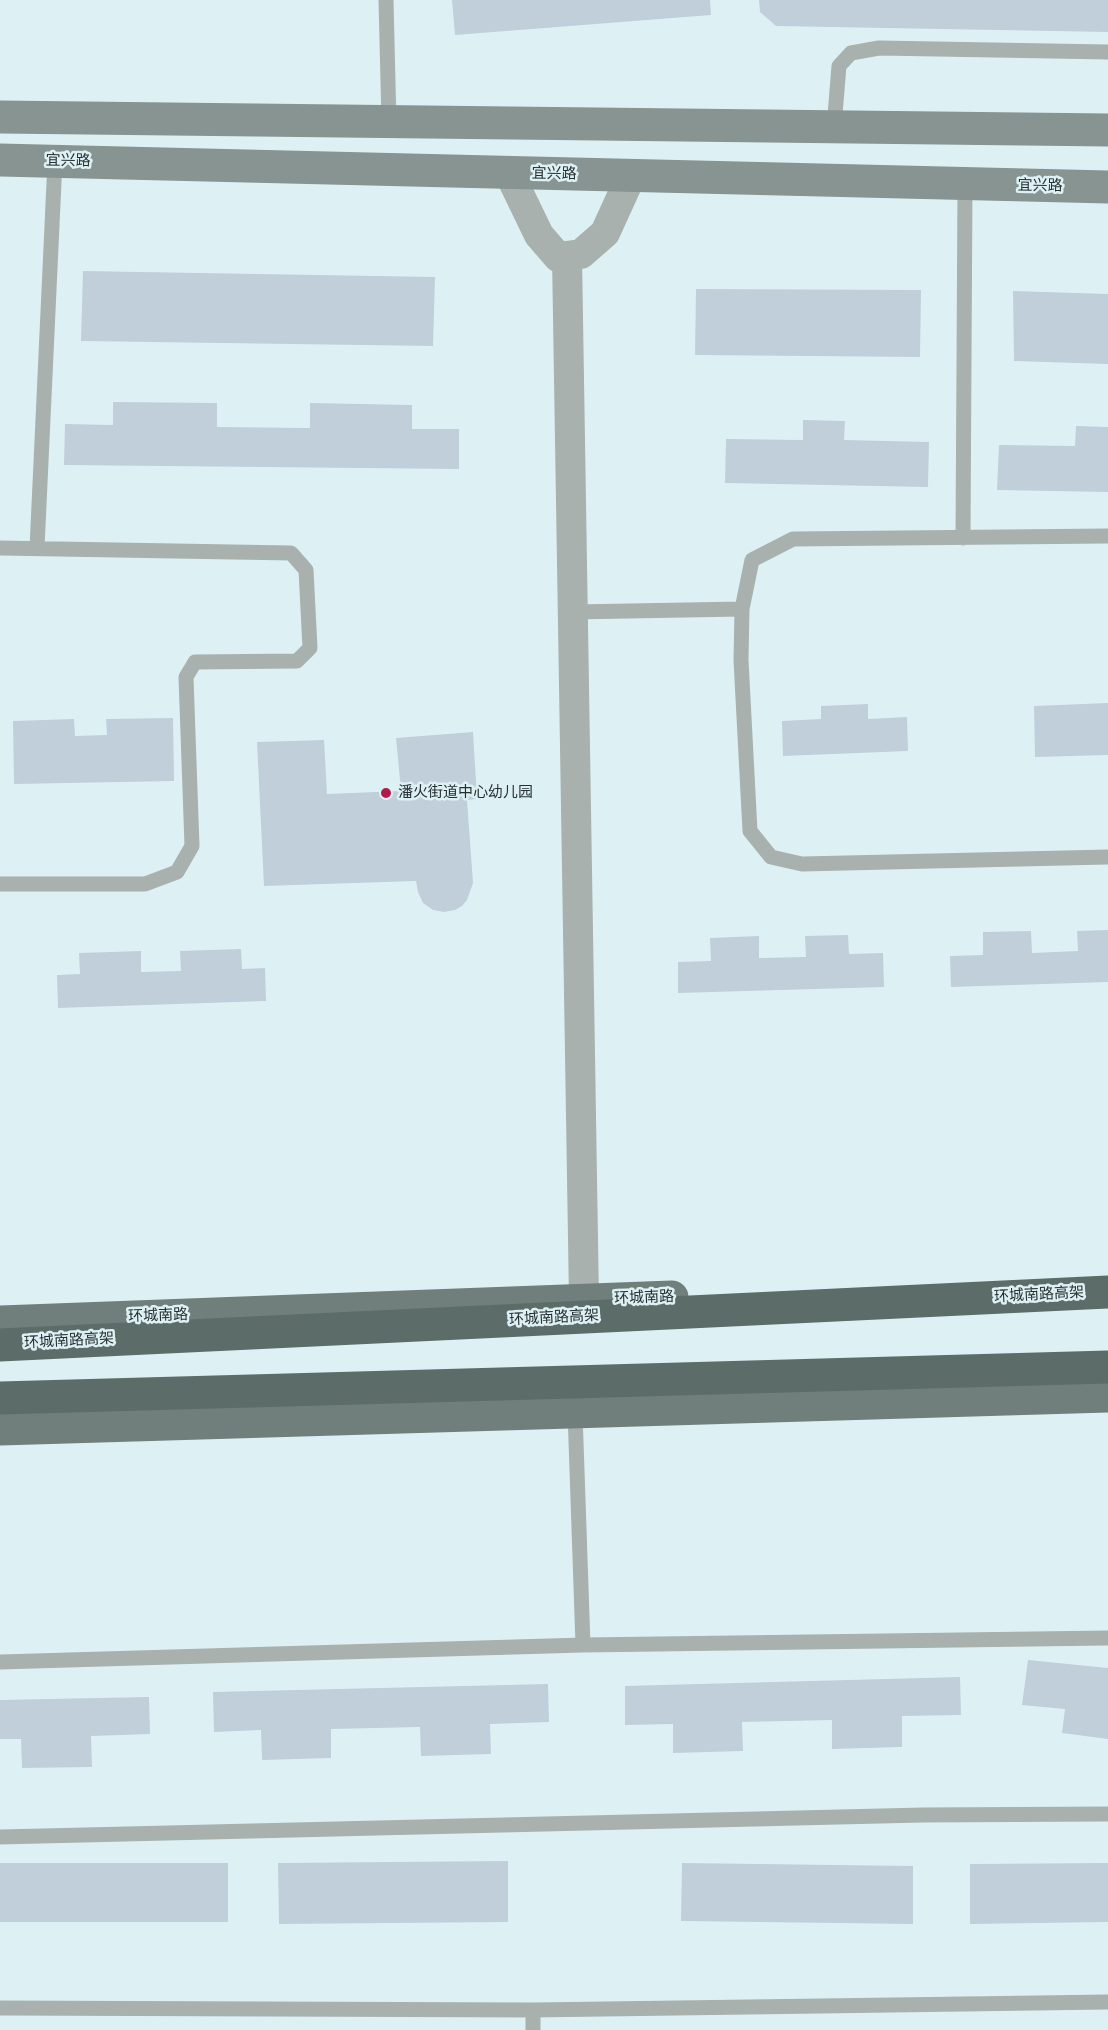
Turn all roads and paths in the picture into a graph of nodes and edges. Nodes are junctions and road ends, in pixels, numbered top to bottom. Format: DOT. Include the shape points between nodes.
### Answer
graph roads {
  1 [pos="386,0"];
  2 [pos="1108,52"];
  3 [pos="0,117"];
  4 [pos="389,123"];
  5 [pos="834,127"];
  6 [pos="1108,130"];
  7 [pos="0,160"];
  8 [pos="55,161"];
  9 [pos="509,173"];
  10 [pos="631,176"];
  11 [pos="965,184"];
  12 [pos="1108,187"];
  13 [pos="567,256"];
  14 [pos="1108,537"];
  15 [pos="963,538"];
  16 [pos="0,548"];
  17 [pos="36,548"];
  18 [pos="742,609"];
  19 [pos="573,612"];
  20 [pos="1108,857"];
  21 [pos="0,884"];
  22 [pos="1108,1278"];
  23 [pos="1108,1292"];
  24 [pos="584,1300"];
  25 [pos="0,1322"];
  26 [pos="0,1345"];
  27 [pos="1108,1367"];
  28 [pos="1108,1396"];
  29 [pos="0,1400"];
  30 [pos="575,1412"];
  31 [pos="0,1429"];
  32 [pos="1108,1638"];
  33 [pos="583,1645"];
  34 [pos="0,1662"];
  35 [pos="1108,1814"];
  36 [pos="0,1837"];
  37 [pos="1108,2002"];
  38 [pos="0,2008"];
  39 [pos="533,2010"];
  40 [pos="533,2030"];
  1 -- 4 [label="lane"];
  2 -- 5 [label="lane" via="879,48 851,53 839,66"];
  3 -- 4 [label="street"];
  4 -- 5 [label="street"];
  5 -- 6 [label="street"];
  7 -- 8 [label="street, 宜兴路"];
  8 -- 9 [label="street, 宜兴路"];
  8 -- 17 [label="lane"];
  9 -- 10 [label="street, 宜兴路"];
  9 -- 13 [label="street" via="539,235 558,257"];
  10 -- 11 [label="street, 宜兴路"];
  10 -- 13 [label="street" via="606,233 581,254"];
  11 -- 12 [label="street, 宜兴路"];
  11 -- 15 [label="lane"];
  13 -- 19 [label="street"];
  14 -- 15 [label="lane"];
  15 -- 18 [label="lane" via="793,539 752,561"];
  16 -- 17 [label="lane"];
  17 -- 21 [label="lane" via="291,554 306,570 310,648 297,661 195,662 186,677 192,846 177,872 145,884"];
  18 -- 19 [label="lane"];
  18 -- 20 [label="lane" via="750,831 771,857 802,864"];
  19 -- 24 [label="street"];
  22 -- 24 [label="main road, 环城南路"];
  23 -- 26 [label="highway, 环城南路高架"];
  24 -- 25 [label="main road, 环城南路"];
  27 -- 29 [label="highway"];
  28 -- 30 [label="main road"];
  30 -- 31 [label="main road"];
  30 -- 33 [label="lane"];
  32 -- 33 [label="lane"];
  33 -- 34 [label="lane"];
  35 -- 36 [label="lane"];
  37 -- 39 [label="lane"];
  38 -- 39 [label="lane"];
  39 -- 40 [label="lane"];
}
